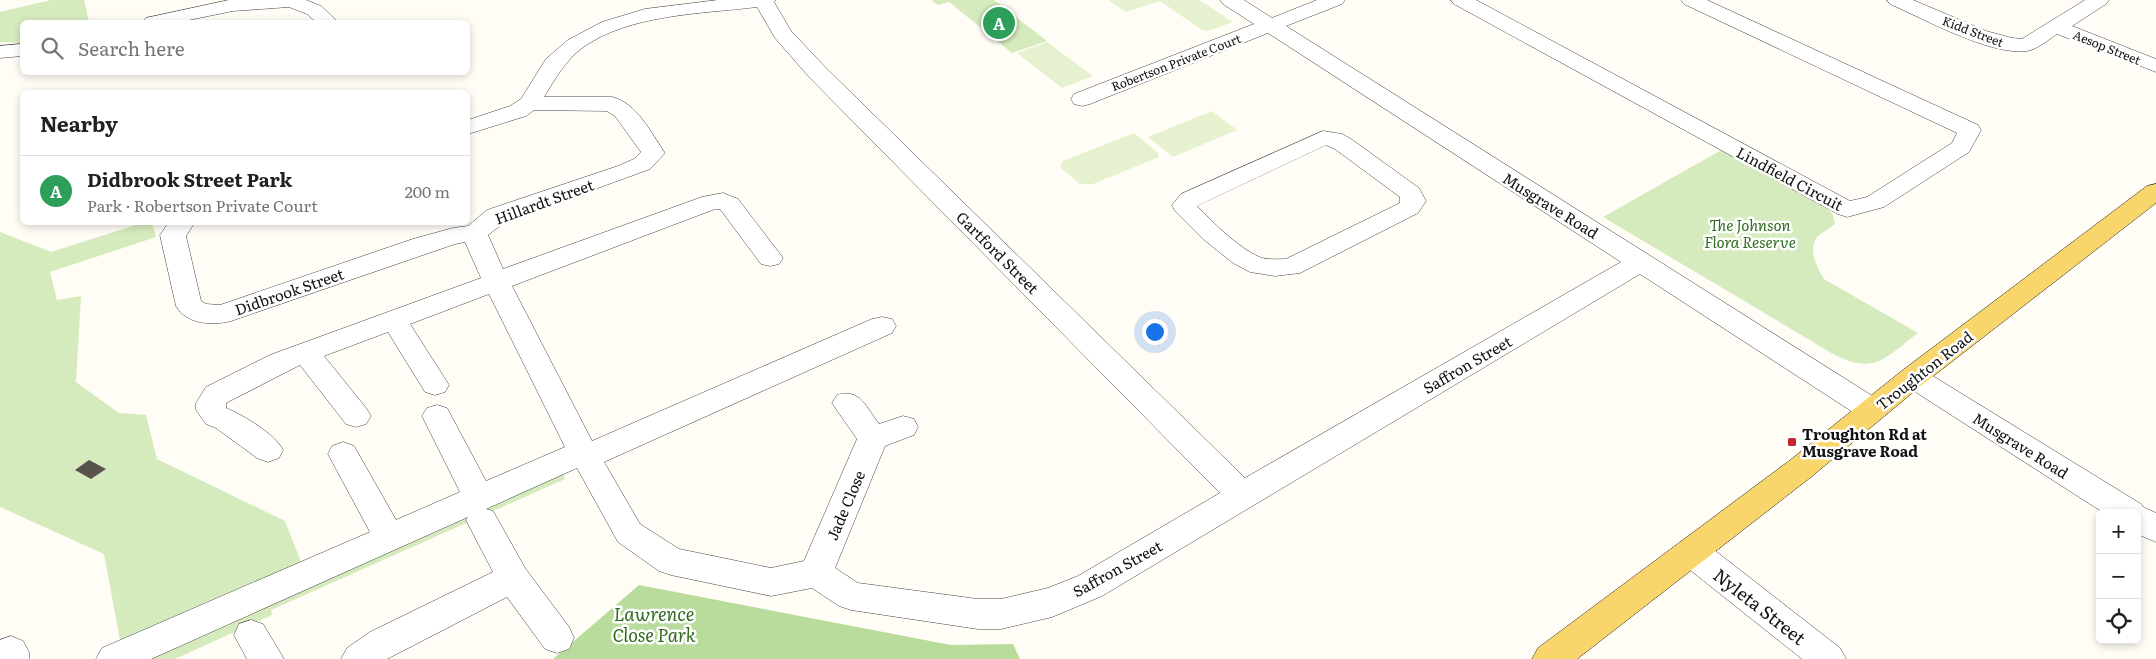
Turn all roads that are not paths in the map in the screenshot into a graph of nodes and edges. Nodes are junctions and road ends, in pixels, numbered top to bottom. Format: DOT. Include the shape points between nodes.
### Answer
graph roads {
  1 [pos="764,0"];
  2 [pos="1230,0"];
  3 [pos="1335,0"];
  4 [pos="1461,0"];
  5 [pos="1691,0"];
  6 [pos="1897,0"];
  7 [pos="292,1"];
  8 [pos="2094,1"];
  9 [pos="162,20"];
  10 [pos="326,20"];
  11 [pos="1270,25"];
  12 [pos="2058,27"];
  13 [pos="20,50"];
  14 [pos="0,52"];
  15 [pos="2156,66"];
  16 [pos="1082,99"];
  17 [pos="530,103"];
  18 [pos="470,126"];
  19 [pos="1334,139"];
  20 [pos="2156,191"];
  21 [pos="181,225"];
  22 [pos="474,233"];
  23 [pos="770,258"];
  24 [pos="1641,262"];
  25 [pos="497,283"];
  26 [pos="393,319"];
  27 [pos="882,326"];
  28 [pos="305,352"];
  29 [pos="1913,377"];
  30 [pos="435,385"];
  31 [pos="847,403"];
  32 [pos="1872,410"];
  33 [pos="356,416"];
  34 [pos="437,416"];
  35 [pos="902,427"];
  36 [pos="873,438"];
  37 [pos="268,450"];
  38 [pos="343,454"];
  39 [pos="584,455"];
  40 [pos="1242,495"];
  41 [pos="481,509"];
  42 [pos="2124,509"];
  43 [pos="2141,520"];
  44 [pos="2156,529"];
  45 [pos="390,538"];
  46 [pos="1692,552"];
  47 [pos="816,573"];
  48 [pos="513,578"];
  49 [pos="558,638"];
  50 [pos="114,659"];
  51 [pos="358,659"];
  52 [pos="1550,659"];
  53 [pos="1828,659"];
  1 -- 17 [label="street" via="645,15 609,26 575,44 554,64"];
  1 -- 40 [label="street, Gartford Street" via="782,34 818,73"];
  2 -- 11 [label="street, Musgrave Road"];
  3 -- 11 [label="street"];
  4 -- 5 [label="street, Lindfield Circuit" via="1847,209 1875,202 1961,148 1970,130"];
  6 -- 12 [label="street, Kidd Street" via="2012,46 2026,45"];
  7 -- 9 [label="street" via="233,4"];
  7 -- 10 [label="street" via="314,10"];
  8 -- 12 [label="street, Kidd Street"];
  11 -- 16 [label="street, Robertson Private Court"];
  11 -- 24 [label="street, Musgrave Road"];
  12 -- 15 [label="street, Aesop Street"];
  13 -- 14 [label="street"];
  17 -- 18 [label="street" via="518,111"];
  17 -- 22 [label="street, Hillardt Street" via="612,104 623,111 653,153 642,164 626,172 496,216"];
  19 -- 19 [label="street" via="1410,193 1414,201 1409,208 1291,267 1277,268 1245,260 1184,205 1190,199 1323,138"];
  20 -- 29 [label="main road, Troughton Road"];
  21 -- 22 [label="street, Didbrook Street" via="173,235 189,306 201,313 221,314 422,245"];
  22 -- 25 [label="street"];
  23 -- 25 [label="street" via="729,204 718,201"];
  24 -- 32 [label="street, Musgrave Road"];
  24 -- 40 [label="street, Saffron Street"];
  25 -- 26 [label="street"];
  25 -- 39 [label="street"];
  26 -- 28 [label="street"];
  26 -- 30 [label="street"];
  27 -- 39 [label="street"];
  28 -- 33 [label="street"];
  28 -- 37 [label="street" via="216,395 211,403 210,410 216,416"];
  29 -- 32 [label="main road, Troughton Road"];
  29 -- 42 [label="street, Musgrave Road"];
  31 -- 36 [label="street"];
  32 -- 46 [label="main road, Troughton Road"];
  34 -- 41 [label="street"];
  35 -- 36 [label="street"];
  36 -- 47 [label="street, Jade Close"];
  38 -- 45 [label="street"];
  39 -- 41 [label="street"];
  39 -- 47 [label="street" via="629,533 671,561 771,582"];
  40 -- 47 [label="street, Saffron Street" via="1090,586 1052,602 1001,614 978,614 851,596"];
  41 -- 45 [label="street"];
  41 -- 48 [label="street"];
  43 -- 44 [label="street"];
  45 -- 50 [label="street"];
  46 -- 52 [label="main road, Troughton Road"];
  46 -- 53 [label="street, Nyleta Street"];
  48 -- 49 [label="street"];
  48 -- 51 [label="street" via="382,642"];
}
